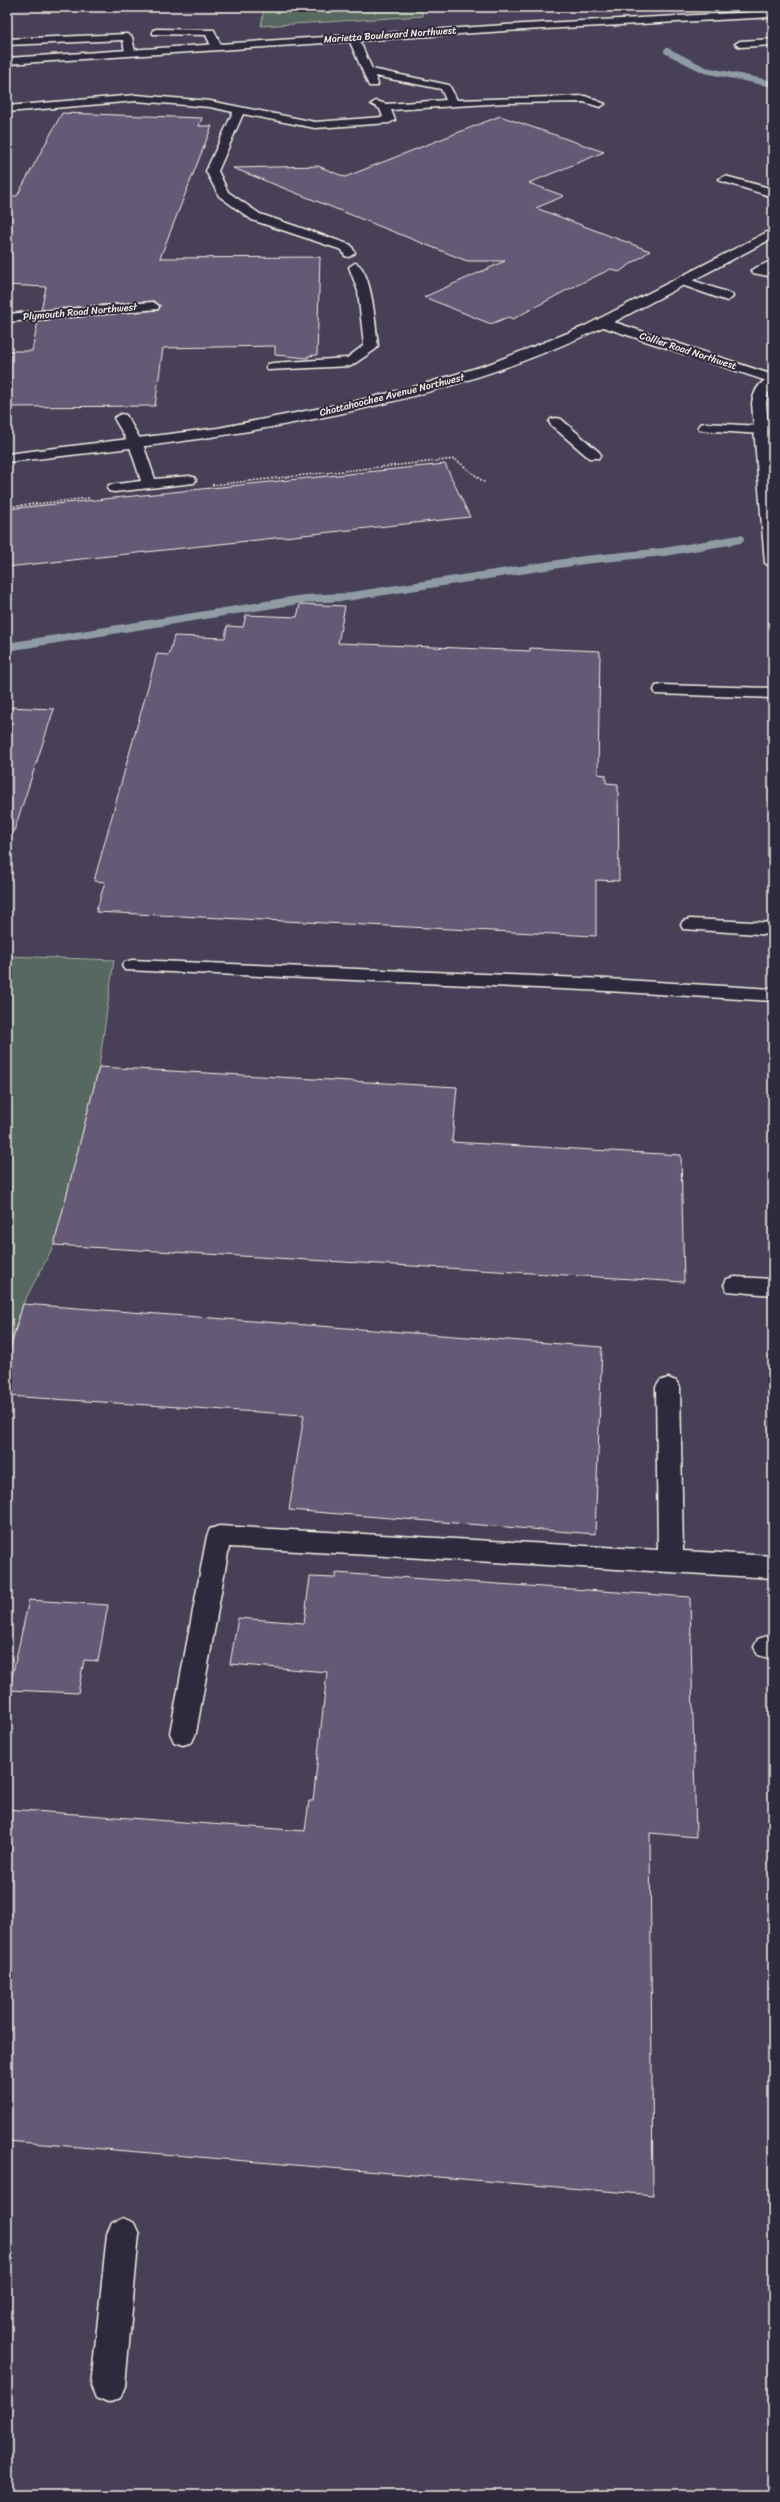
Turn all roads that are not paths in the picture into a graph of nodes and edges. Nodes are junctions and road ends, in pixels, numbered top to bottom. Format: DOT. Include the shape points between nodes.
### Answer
graph roads {
  1 [pos="773,14"];
  2 [pos="773,24"];
  3 [pos="157,32"];
  4 [pos="53,40"];
  5 [pos="355,41"];
  6 [pos="7,42"];
  7 [pos="773,42"];
  8 [pos="740,44"];
  9 [pos="216,46"];
  10 [pos="130,52"];
  11 [pos="54,57"];
  12 [pos="7,61"];
  13 [pos="7,71"];
  14 [pos="368,71"];
  15 [pos="374,86"];
  16 [pos="453,103"];
  17 [pos="600,104"];
  18 [pos="7,109"];
  19 [pos="238,110"];
  20 [pos="725,179"];
  21 [pos="773,193"];
  22 [pos="772,235"];
  23 [pos="349,254"];
  24 [pos="354,267"];
  25 [pos="682,281"];
  26 [pos="727,298"];
  27 [pos="153,306"];
  28 [pos="7,318"];
  29 [pos="603,323"];
  30 [pos="273,367"];
  31 [pos="773,380"];
  32 [pos="121,418"];
  33 [pos="556,422"];
  34 [pos="704,427"];
  35 [pos="761,430"];
  36 [pos="136,444"];
  37 [pos="594,456"];
  38 [pos="7,458"];
  39 [pos="189,480"];
  40 [pos="149,484"];
  41 [pos="114,488"];
  42 [pos="773,563"];
  43 [pos="662,690"];
  44 [pos="773,693"];
  45 [pos="690,925"];
  46 [pos="773,929"];
  47 [pos="132,966"];
  48 [pos="773,995"];
  49 [pos="735,1285"];
  50 [pos="773,1287"];
  51 [pos="668,1387"];
  52 [pos="671,1561"];
  53 [pos="773,1567"];
  54 [pos="182,1733"];
  55 [pos="123,2234"];
  56 [pos="108,2386"];
  1 -- 5 [label="main road, Marietta Boulevard Northwest"];
  2 -- 5 [label="main road"];
  3 -- 9 [label="main road" via="210,32"];
  4 -- 6 [label="main road"];
  4 -- 10 [label="main road" via="127,37"];
  4 -- 11 [label="main road"];
  5 -- 9 [label="main road, Marietta Boulevard Northwest"];
  5 -- 13 [label="main road"];
  5 -- 14 [label="main road"];
  7 -- 8 [label="main road"];
  9 -- 10 [label="main road, Marietta Boulevard Northwest"];
  10 -- 11 [label="main road, Marietta Boulevard Northwest"];
  11 -- 12 [label="main road, Marietta Boulevard Northwest"];
  14 -- 15 [label="main road"];
  14 -- 16 [label="main road" via="445,87"];
  16 -- 17 [label="main road" via="585,99"];
  16 -- 19 [label="main road" via="384,105 389,120 315,125"];
  18 -- 19 [label="main road" via="136,98 210,104"];
  19 -- 23 [label="main road" via="212,171 223,194 256,217 348,248"];
  20 -- 21 [label="main road"];
  22 -- 25 [label="main road, Chattahoochee Avenue Northwest"];
  24 -- 30 [label="main road" via="364,291 371,346 351,362"];
  25 -- 26 [label="main road"];
  25 -- 29 [label="main road, Chattahoochee Avenue Northwest"];
  27 -- 28 [label="main road, Plymouth Road Northwest"];
  29 -- 31 [label="main road, Collier Road Northwest"];
  29 -- 36 [label="main road, Chattahoochee Avenue Northwest" via="512,360 412,392 304,417"];
  31 -- 35 [label="main road" via="761,392 758,403"];
  32 -- 36 [label="main road"];
  33 -- 37 [label="main road"];
  34 -- 35 [label="main road"];
  35 -- 42 [label="main road"];
  36 -- 38 [label="main road, Chattahoochee Avenue Northwest"];
  36 -- 40 [label="main road"];
  39 -- 40 [label="main road"];
  40 -- 41 [label="main road"];
  43 -- 44 [label="main road"];
  45 -- 46 [label="main road"];
  47 -- 48 [label="main road" via="607,985"];
  49 -- 50 [label="main road"];
  51 -- 52 [label="main road"];
  52 -- 53 [label="main road"];
  52 -- 54 [label="main road" via="219,1536"];
  55 -- 56 [label="main road"];
}
